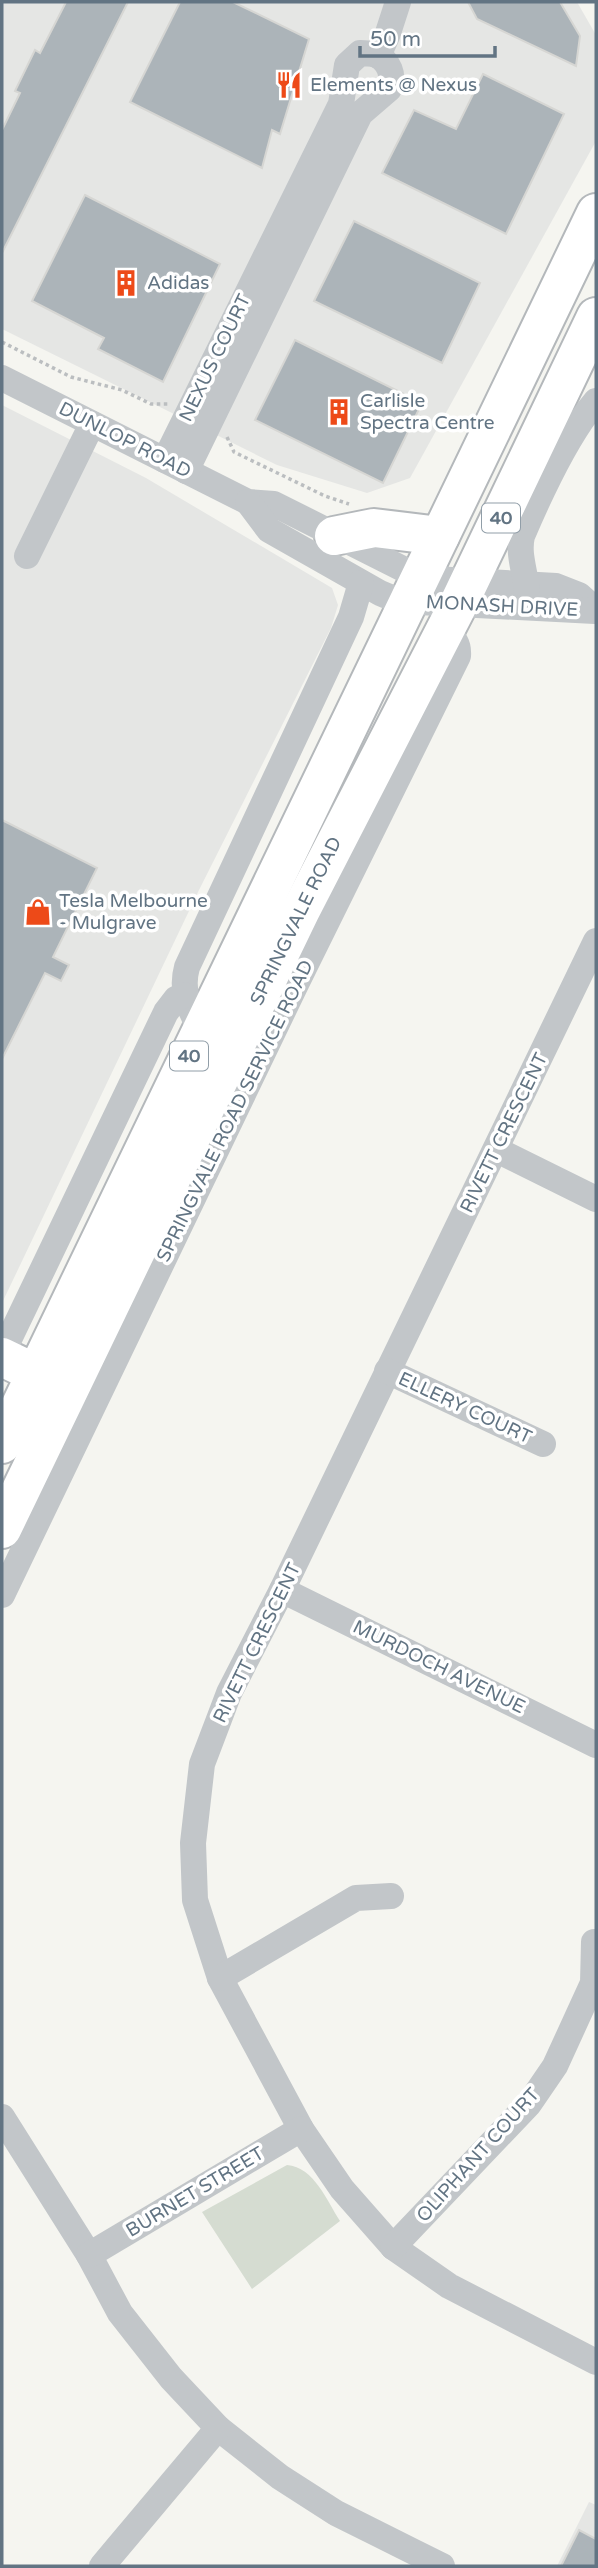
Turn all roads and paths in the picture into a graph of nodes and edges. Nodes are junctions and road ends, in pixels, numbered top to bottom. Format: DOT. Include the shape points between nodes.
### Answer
graph roads {
  1 [pos="398,2"];
  2 [pos="378,55"];
  3 [pos="305,202"];
  4 [pos="596,213"];
  5 [pos="596,317"];
  6 [pos="2,378"];
  7 [pos="596,401"];
  8 [pos="92,424"];
  9 [pos="175,466"];
  10 [pos="248,502"];
  11 [pos="334,536"];
  12 [pos="440,536"];
  13 [pos="27,555"];
  14 [pos="361,583"];
  15 [pos="414,589"];
  16 [pos="527,594"];
  17 [pos="458,605"];
  18 [pos="596,610"];
  19 [pos="357,707"];
  20 [pos="305,715"];
  21 [pos="596,941"];
  22 [pos="269,969"];
  23 [pos="184,995"];
  24 [pos="201,1031"];
  25 [pos="170,1097"];
  26 [pos="122,1106"];
  27 [pos="497,1150"];
  28 [pos="596,1199"];
  29 [pos="2,1355"];
  30 [pos="387,1371"];
  31 [pos="36,1374"];
  32 [pos="69,1390"];
  33 [pos="2,1444"];
  34 [pos="542,1444"];
  35 [pos="10,1535"];
  36 [pos="282,1590"];
  37 [pos="2,1595"];
  38 [pos="596,1745"];
  39 [pos="391,1896"];
  40 [pos="594,1942"];
  41 [pos="220,1978"];
  42 [pos="2,2117"];
  43 [pos="301,2129"];
  44 [pos="393,2247"];
  45 [pos="89,2255"];
  46 [pos="596,2362"];
  47 [pos="218,2428"];
  48 [pos="102,2566"];
  49 [pos="442,2566"];
  1 -- 2 [label="street"];
  2 -- 3 [label="street, NEXUS COURT" via="360,53 347,65 341,104"];
  2 -- 3 [label="street, NEXUS COURT" via="390,68 389,89 360,114"];
  3 -- 9 [label="street, NEXUS COURT"];
  4 -- 12 [label="highway, SPRINGVALE ROAD / 40"];
  5 -- 17 [label="highway, SPRINGVALE ROAD / 40"];
  6 -- 8 [label="street, DUNLOP ROAD"];
  7 -- 16 [label="street" via="581,421 522,536"];
  8 -- 9 [label="street, DUNLOP ROAD"];
  8 -- 13 [label="street"];
  9 -- 10 [label="street, DUNLOP ROAD"];
  10 -- 11 [label="street, DUNLOP ROAD" via="274,504"];
  10 -- 14 [label="street, DUNLOP ROAD" via="269,530"];
  11 -- 12 [label="highway" via="374,528"];
  11 -- 15 [label="street, DUNLOP ROAD"];
  12 -- 15 [label="highway, SPRINGVALE ROAD / 40"];
  14 -- 15 [label="street, DUNLOP ROAD" via="391,598"];
  14 -- 20 [label="street" via="351,617"];
  15 -- 17 [label="street, MONASH DRIVE"];
  15 -- 19 [label="highway, SPRINGVALE ROAD / 40"];
  16 -- 17 [label="street, MONASH DRIVE"];
  16 -- 18 [label="street, MONASH DRIVE"];
  17 -- 22 [label="highway, SPRINGVALE ROAD / 40"];
  19 -- 20 [label="street"];
  19 -- 22 [label="highway, SPRINGVALE ROAD / 40"];
  20 -- 23 [label="street" via="187,967"];
  21 -- 27 [label="street, RIVETT CRESCENT"];
  22 -- 24 [label="highway, SPRINGVALE ROAD / 40"];
  22 -- 32 [label="highway, SPRINGVALE ROAD / 40"];
  22 -- 35 [label="street, SPRINGVALE ROAD SERVICE ROAD"];
  23 -- 24 [label="street"];
  23 -- 26 [label="street" via="166,1012"];
  24 -- 25 [label="highway, SPRINGVALE ROAD / 40"];
  25 -- 26 [label="street"];
  25 -- 31 [label="highway, SPRINGVALE ROAD / 40"];
  26 -- 29 [label="street"];
  27 -- 28 [label="street"];
  27 -- 30 [label="street, RIVETT CRESCENT"];
  29 -- 31 [label="highway"];
  30 -- 34 [label="street, ELLERY COURT"];
  30 -- 36 [label="street, RIVETT CRESCENT"];
  31 -- 32 [label="highway"];
  31 -- 33 [label="highway, SPRINGVALE ROAD / 40"];
  32 -- 35 [label="highway, SPRINGVALE ROAD / 40"];
  35 -- 37 [label="street, SPRINGVALE ROAD SERVICE ROAD"];
  36 -- 38 [label="street, MURDOCH AVENUE"];
  36 -- 41 [label="street, RIVETT CRESCENT" via="229,1693 202,1764 193,1843 195,1900"];
  39 -- 41 [label="street" via="356,1898"];
  40 -- 44 [label="street, OLIPHANT COURT" via="593,1983 555,2066 529,2105"];
  41 -- 43 [label="street, RIVETT CRESCENT"];
  42 -- 45 [label="street"];
  43 -- 44 [label="street, RIVETT CRESCENT" via="342,2189"];
  43 -- 45 [label="street, BURNET STREET"];
  44 -- 46 [label="street, RIVETT CRESCENT" via="449,2286"];
  45 -- 47 [label="street" via="120,2313"];
  47 -- 48 [label="street"];
  47 -- 49 [label="street" via="280,2477 336,2513"];
}
